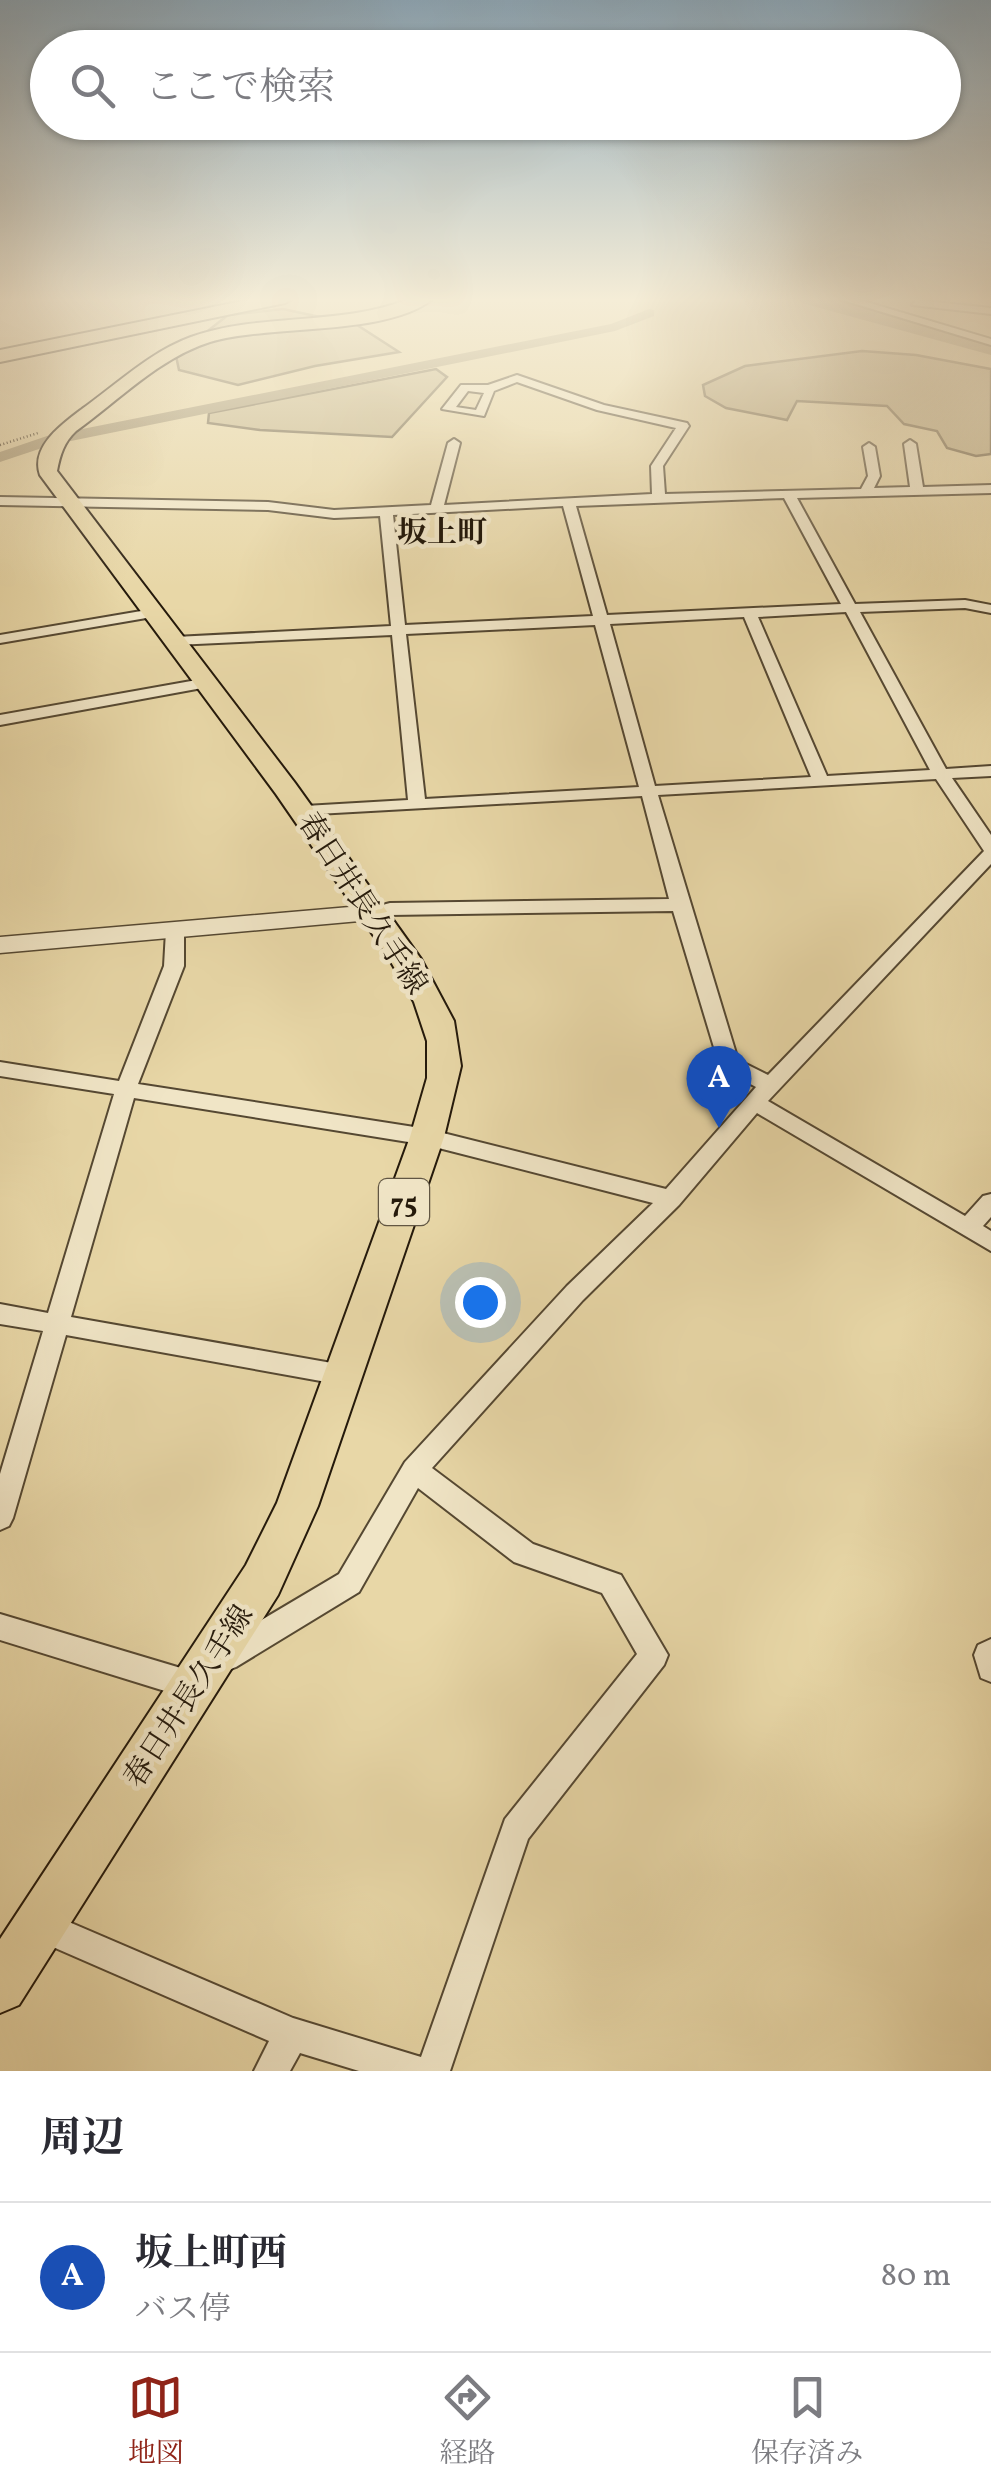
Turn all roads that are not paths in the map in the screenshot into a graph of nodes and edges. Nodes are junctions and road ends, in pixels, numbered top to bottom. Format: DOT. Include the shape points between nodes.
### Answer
graph roads {
  1 [pos="114,395"];
  2 [pos="564,395"];
  3 [pos="454,443"];
  4 [pos="910,444"];
  5 [pos="869,448"];
  6 [pos="991,489"];
  7 [pos="917,492"];
  8 [pos="865,494"];
  9 [pos="790,497"];
  10 [pos="658,498"];
  11 [pos="68,500"];
  12 [pos="0,501"];
  13 [pos="569,503"];
  14 [pos="436,510"];
  15 [pos="386,513"];
  16 [pos="849,608"];
  17 [pos="991,609"];
  18 [pos="748,613"];
  19 [pos="601,621"];
  20 [pos="164,627"];
  21 [pos="398,630"];
  22 [pos="0,639"];
  23 [pos="208,683"];
  24 [pos="0,720"];
  25 [pos="991,771"];
  26 [pos="940,773"];
  27 [pos="821,781"];
  28 [pos="649,792"];
  29 [pos="417,805"];
  30 [pos="304,811"];
  31 [pos="991,851"];
  32 [pos="680,906"];
  33 [pos="373,913"];
  34 [pos="175,932"];
  35 [pos="0,945"];
  36 [pos="0,1069"];
  37 [pos="126,1088"];
  38 [pos="763,1094"];
  39 [pos="427,1137"];
  40 [pos="672,1199"];
  41 [pos="991,1202"];
  42 [pos="968,1228"];
  43 [pos="991,1242"];
  44 [pos="0,1314"];
  45 [pos="58,1324"];
  46 [pos="344,1375"];
  47 [pos="414,1470"];
  48 [pos="0,1518"];
  49 [pos="0,1626"];
  50 [pos="991,1653"];
  51 [pos="991,1668"];
  52 [pos="199,1678"];
  53 [pos="41,1926"];
  54 [pos="0,1986"];
  55 [pos="292,2034"];
  56 [pos="271,2071"];
  57 [pos="414,2071"];
  58 [pos="433,2071"];
  1 -- 11 [label="main road, 春日井長久手線 / 75" via="58,438 47,471"];
  2 -- 10 [label="street" via="683,426 657,466"];
  3 -- 14 [label="street"];
  4 -- 7 [label="street"];
  5 -- 8 [label="street" via="874,476"];
  6 -- 7 [label="street"];
  7 -- 8 [label="street"];
  8 -- 9 [label="street"];
  9 -- 10 [label="street"];
  9 -- 16 [label="street"];
  10 -- 13 [label="street"];
  11 -- 12 [label="street"];
  11 -- 15 [label="street"];
  11 -- 20 [label="main road, 春日井長久手線 / 75"];
  13 -- 14 [label="street"];
  13 -- 19 [label="street"];
  14 -- 15 [label="street"];
  15 -- 21 [label="street"];
  16 -- 17 [label="street"];
  16 -- 18 [label="street"];
  16 -- 26 [label="street"];
  18 -- 19 [label="street"];
  18 -- 27 [label="street"];
  19 -- 21 [label="street"];
  19 -- 28 [label="street"];
  20 -- 21 [label="street"];
  20 -- 22 [label="street"];
  20 -- 23 [label="main road, 春日井長久手線 / 75"];
  21 -- 29 [label="street"];
  23 -- 24 [label="street"];
  23 -- 30 [label="main road, 春日井長久手線 / 75"];
  25 -- 26 [label="street"];
  26 -- 27 [label="street"];
  26 -- 31 [label="street"];
  27 -- 28 [label="street"];
  28 -- 29 [label="street"];
  28 -- 32 [label="street"];
  29 -- 30 [label="street"];
  30 -- 33 [label="main road, 春日井長久手線 / 75"];
  31 -- 38 [label="street"];
  32 -- 33 [label="street"];
  32 -- 38 [label="street" via="728,1064"];
  33 -- 34 [label="street"];
  33 -- 39 [label="main road, 春日井長久手線 / 75" via="416,978 443,1040 445,1082"];
  34 -- 35 [label="street"];
  34 -- 37 [label="street" via="174,966"];
  36 -- 37 [label="street"];
  37 -- 39 [label="street"];
  37 -- 45 [label="street"];
  38 -- 40 [label="street"];
  38 -- 42 [label="street"];
  39 -- 40 [label="street"];
  39 -- 46 [label="main road, 春日井長久手線 / 75"];
  40 -- 47 [label="street" via="575,1293"];
  41 -- 42 [label="street"];
  42 -- 43 [label="street"];
  44 -- 45 [label="street"];
  45 -- 46 [label="street"];
  45 -- 48 [label="street"];
  46 -- 52 [label="main road, 春日井長久手線 / 75" via="297,1506 262,1580"];
  47 -- 52 [label="street" via="350,1582"];
  47 -- 58 [label="street" via="524,1553 611,1584 654,1655 516,1830"];
  49 -- 52 [label="street"];
  50 -- 51 [label="street"];
  52 -- 53 [label="main road, 春日井長久手線 / 75"];
  53 -- 54 [label="main road, 春日井長久手線 / 75"];
  53 -- 55 [label="street"];
  55 -- 56 [label="street"];
  55 -- 57 [label="street"];
}
